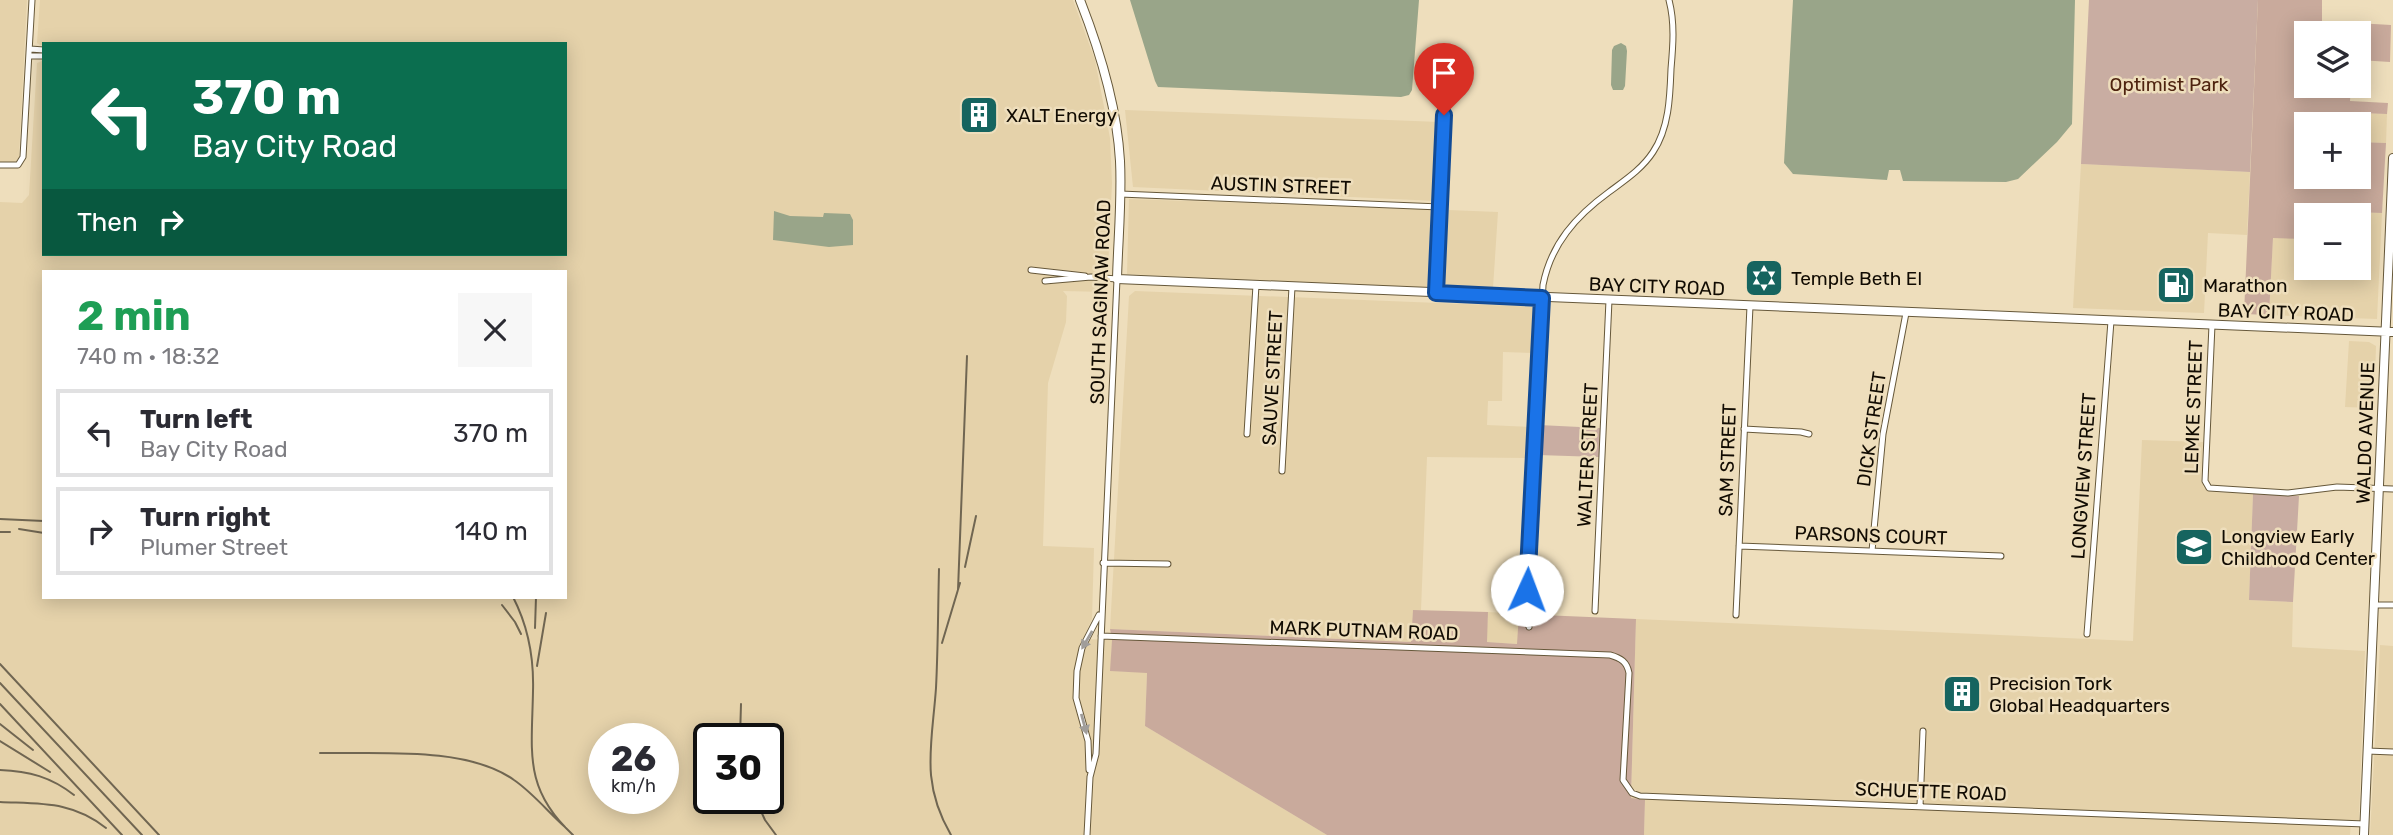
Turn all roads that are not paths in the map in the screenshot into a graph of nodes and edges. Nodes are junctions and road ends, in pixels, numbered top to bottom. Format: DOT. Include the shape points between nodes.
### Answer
graph roads {
  1 [pos="32,0"];
  2 [pos="1080,0"];
  3 [pos="1669,0"];
  4 [pos="42,50"];
  5 [pos="29,53"];
  6 [pos="42,56"];
  7 [pos="1444,115"];
  8 [pos="2393,158"];
  9 [pos="0,165"];
  10 [pos="1120,194"];
  11 [pos="1440,207"];
  12 [pos="1031,270"];
  13 [pos="1091,277"];
  14 [pos="1117,279"];
  15 [pos="1045,281"];
  16 [pos="1256,285"];
  17 [pos="1292,287"];
  18 [pos="1436,293"];
  19 [pos="1542,298"];
  20 [pos="1609,300"];
  21 [pos="1750,306"];
  22 [pos="1906,313"];
  23 [pos="2111,321"];
  24 [pos="2212,326"];
  25 [pos="2389,332"];
  26 [pos="1744,429"];
  27 [pos="1247,434"];
  28 [pos="1809,434"];
  29 [pos="1282,471"];
  30 [pos="2379,489"];
  31 [pos="2393,489"];
  32 [pos="1740,546"];
  33 [pos="1871,551"];
  34 [pos="2001,556"];
  35 [pos="1103,563"];
  36 [pos="1168,564"];
  37 [pos="2374,605"];
  38 [pos="2393,605"];
  39 [pos="1101,611"];
  40 [pos="1595,611"];
  41 [pos="1736,615"];
  42 [pos="1529,627"];
  43 [pos="2087,634"];
  44 [pos="1101,636"];
  45 [pos="1624,662"];
  46 [pos="1923,732"];
  47 [pos="2367,751"];
  48 [pos="2393,752"];
  49 [pos="1090,777"];
  50 [pos="1920,806"];
  51 [pos="2365,824"];
  52 [pos="1087,835"];
  53 [pos="2364,835"];
  1 -- 5 [label="street"];
  2 -- 10 [label="main road, SOUTH SAGINAW ROAD" via="1113,106"];
  3 -- 19 [label="street" via="1673,38 1670,102 1654,151 1560,239 1546,268"];
  4 -- 5 [label="street"];
  5 -- 6 [label="street"];
  5 -- 9 [label="street" via="23,157 21,163"];
  7 -- 11 [label="street"];
  8 -- 25 [label="main road, WALDO AVENUE"];
  10 -- 11 [label="street, AUSTIN STREET"];
  10 -- 14 [label="main road, SOUTH SAGINAW ROAD"];
  11 -- 18 [label="street"];
  12 -- 13 [label="street"];
  13 -- 14 [label="street, BAY CITY ROAD"];
  13 -- 15 [label="street, BAY CITY ROAD"];
  14 -- 16 [label="main road, BAY CITY ROAD"];
  14 -- 35 [label="street, SOUTH SAGINAW ROAD"];
  16 -- 17 [label="main road, BAY CITY ROAD"];
  16 -- 27 [label="street"];
  17 -- 18 [label="main road, BAY CITY ROAD"];
  17 -- 29 [label="street, SAUVE STREET"];
  18 -- 19 [label="main road, BAY CITY ROAD"];
  19 -- 20 [label="main road, BAY CITY ROAD"];
  19 -- 42 [label="street"];
  20 -- 21 [label="main road, BAY CITY ROAD"];
  20 -- 40 [label="street, WALTER STREET"];
  21 -- 22 [label="main road, BAY CITY ROAD"];
  21 -- 26 [label="street, SAM STREET"];
  22 -- 23 [label="main road, BAY CITY ROAD"];
  22 -- 33 [label="street, DICK STREET" via="1883,434"];
  23 -- 24 [label="main road, BAY CITY ROAD"];
  23 -- 43 [label="street, LONGVIEW STREET"];
  24 -- 25 [label="main road, BAY CITY ROAD"];
  24 -- 30 [label="street, LEMKE STREET" via="2205,481 2209,488 2288,493 2337,487"];
  25 -- 30 [label="main road, WALDO AVENUE"];
  26 -- 28 [label="street"];
  26 -- 32 [label="street, SAM STREET"];
  30 -- 31 [label="street"];
  30 -- 37 [label="main road, WALDO AVENUE"];
  32 -- 33 [label="street, PARSONS COURT"];
  32 -- 41 [label="street, SAM STREET"];
  33 -- 34 [label="street, PARSONS COURT"];
  35 -- 36 [label="street"];
  35 -- 39 [label="street, SOUTH SAGINAW ROAD"];
  37 -- 38 [label="street"];
  37 -- 47 [label="main road, WALDO AVENUE"];
  39 -- 44 [label="street, SOUTH SAGINAW ROAD"];
  39 -- 49 [label="street, SOUTH SAGINAW ROAD, one-way" via="1082,648 1077,671 1076,698 1088,741"];
  44 -- 45 [label="street, MARK PUTNAM ROAD" via="1610,655"];
  44 -- 49 [label="street, SOUTH SAGINAW ROAD" via="1096,754"];
  45 -- 50 [label="street, SCHUETTE ROAD" via="1629,673 1623,780 1632,793"];
  46 -- 50 [label="street"];
  47 -- 48 [label="street"];
  47 -- 51 [label="main road, WALDO AVENUE"];
  49 -- 52 [label="street, SOUTH SAGINAW ROAD"];
  50 -- 51 [label="street, SCHUETTE ROAD"];
  51 -- 53 [label="main road, WALDO AVENUE"];
}
